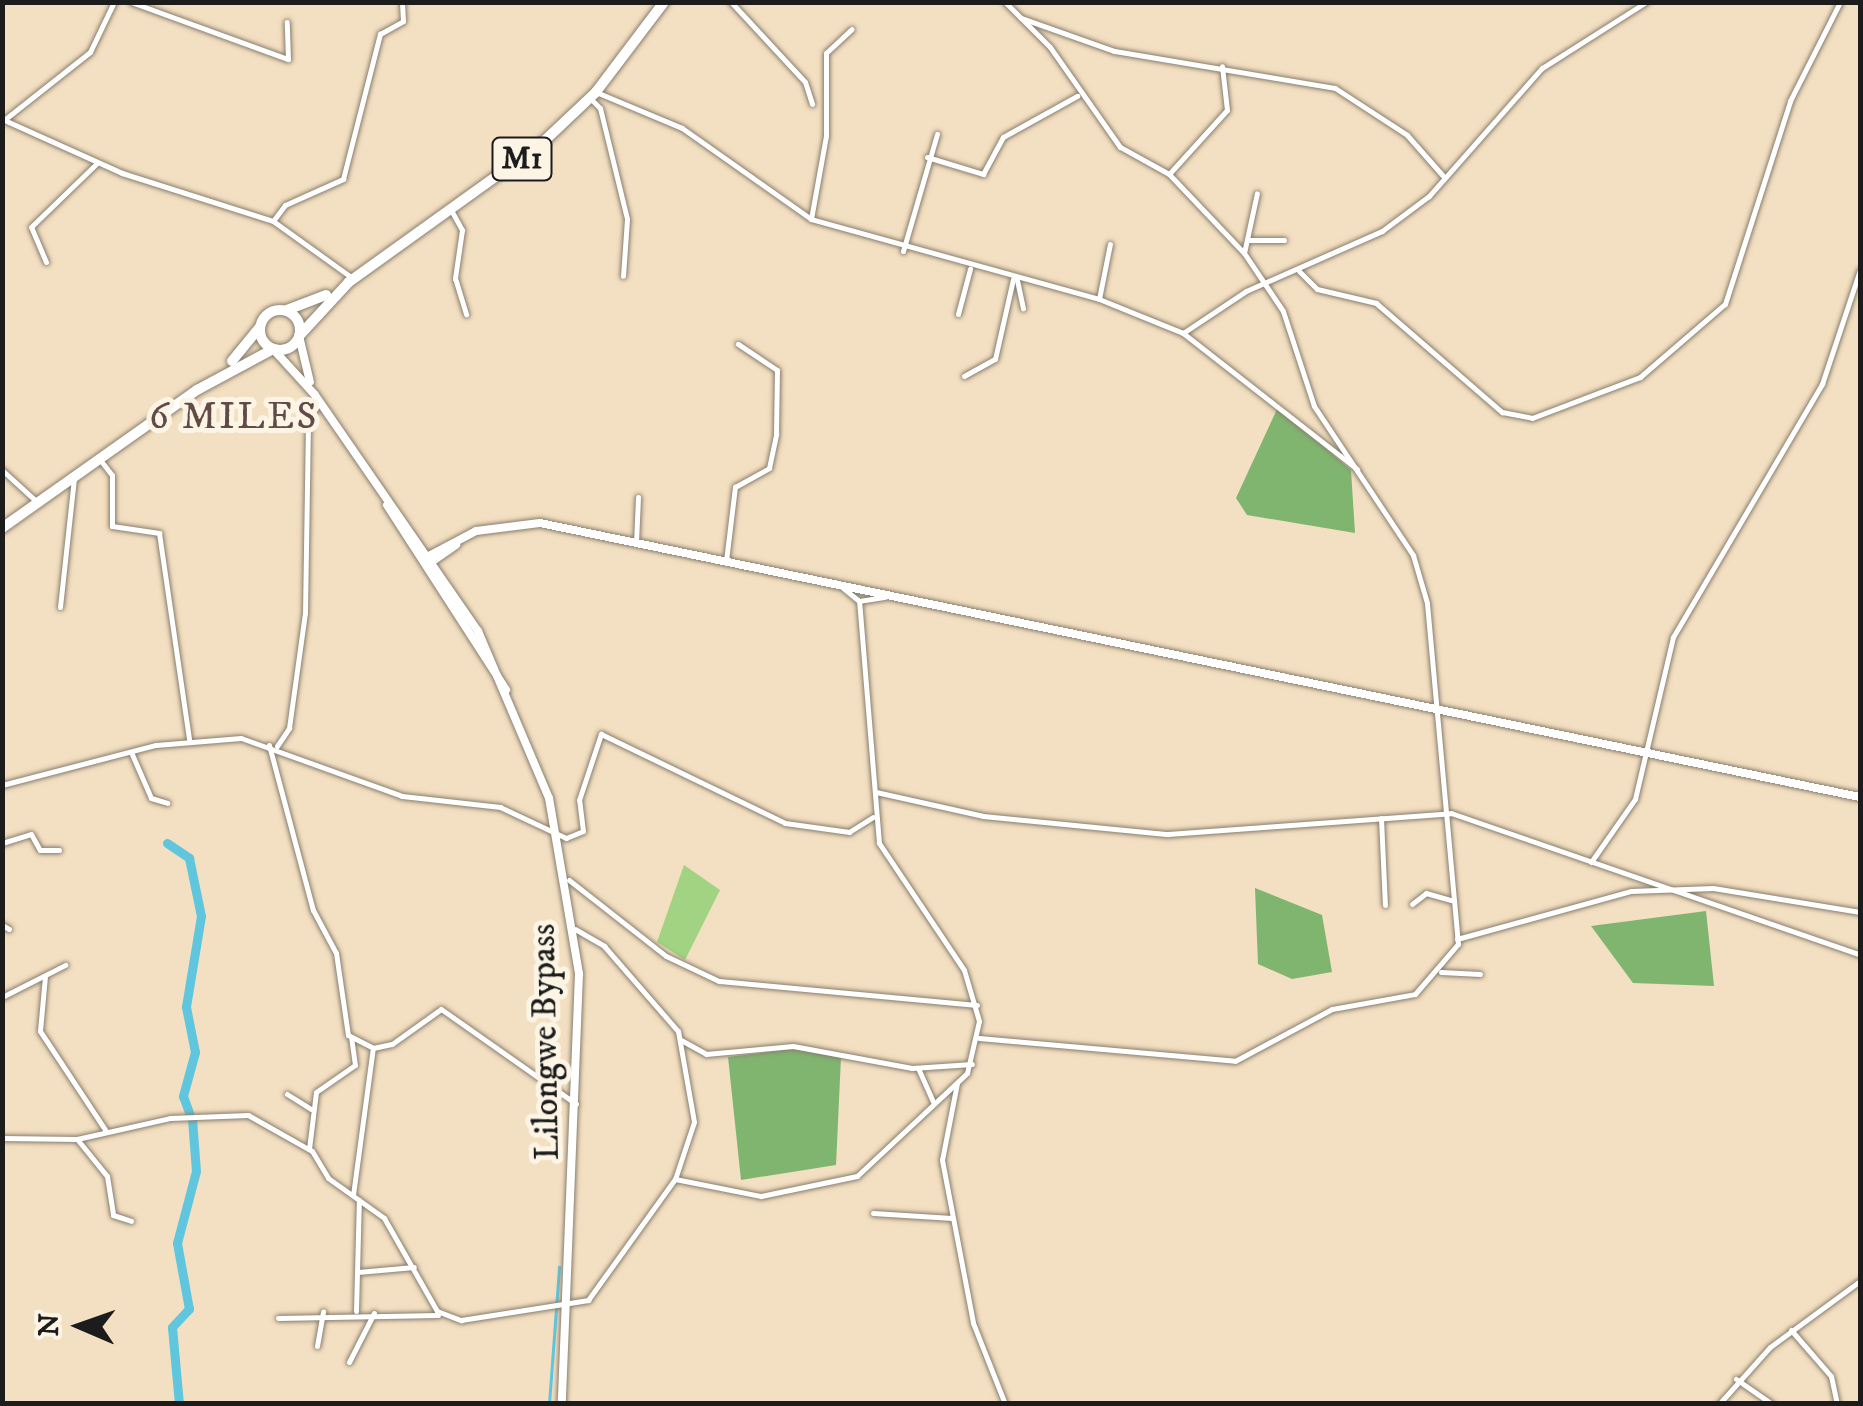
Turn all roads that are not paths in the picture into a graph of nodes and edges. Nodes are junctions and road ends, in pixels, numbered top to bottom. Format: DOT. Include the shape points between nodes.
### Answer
graph roads {
  1 [pos="114,2"];
  2 [pos="131,2"];
  3 [pos="402,2"];
  4 [pos="664,2"];
  5 [pos="731,2"];
  6 [pos="1646,2"];
  7 [pos="1840,2"];
  8 [pos="1004,3"];
  9 [pos="1019,18"];
  10 [pos="286,22"];
  11 [pos="852,29"];
  12 [pos="1222,66"];
  13 [pos="593,95"];
  14 [pos="1077,96"];
  15 [pos="812,104"];
  16 [pos="3,120"];
  17 [pos="937,134"];
  18 [pos="927,157"];
  19 [pos="96,162"];
  20 [pos="1168,174"];
  21 [pos="1444,177"];
  22 [pos="1256,193"];
  23 [pos="451,210"];
  24 [pos="811,219"];
  25 [pos="273,221"];
  26 [pos="1248,240"];
  27 [pos="1284,240"];
  28 [pos="1110,244"];
  29 [pos="903,251"];
  30 [pos="1244,253"];
  31 [pos="46,262"];
  32 [pos="970,268"];
  33 [pos="1860,270"];
  34 [pos="1299,271"];
  35 [pos="623,276"];
  36 [pos="1015,280"];
  37 [pos="351,281"];
  38 [pos="1267,283"];
  39 [pos="1100,299"];
  40 [pos="1023,308"];
  41 [pos="282,310"];
  42 [pos="466,314"];
  43 [pos="958,314"];
  44 [pos="262,324"];
  45 [pos="1182,334"];
  46 [pos="299,336"];
  47 [pos="738,344"];
  48 [pos="273,349"];
  49 [pos="964,376"];
  50 [pos="197,390"];
  51 [pos="318,398"];
  52 [pos="100,458"];
  53 [pos="2,470"];
  54 [pos="1360,471"];
  55 [pos="74,476"];
  56 [pos="376,483"];
  57 [pos="638,497"];
  58 [pos="37,502"];
  59 [pos="2,528"];
  60 [pos="412,531"];
  61 [pos="636,543"];
  62 [pos="445,550"];
  63 [pos="428,560"];
  64 [pos="726,562"];
  65 [pos="444,578"];
  66 [pos="840,585"];
  67 [pos="892,596"];
  68 [pos="859,601"];
  69 [pos="60,607"];
  70 [pos="506,690"];
  71 [pos="1436,709"];
  72 [pos="189,739"];
  73 [pos="273,746"];
  74 [pos="131,752"];
  75 [pos="1647,752"];
  76 [pos="2,785"];
  77 [pos="876,792"];
  78 [pos="1860,797"];
  79 [pos="167,803"];
  80 [pos="1445,812"];
  81 [pos="875,815"];
  82 [pos="1381,818"];
  83 [pos="559,835"];
  84 [pos="2,844"];
  85 [pos="59,850"];
  86 [pos="1591,862"];
  87 [pos="569,880"];
  88 [pos="1669,892"];
  89 [pos="1452,900"];
  90 [pos="1412,904"];
  91 [pos="1385,905"];
  92 [pos="1860,912"];
  93 [pos="575,929"];
  94 [pos="1458,939"];
  95 [pos="1860,956"];
  96 [pos="65,965"];
  97 [pos="1441,972"];
  98 [pos="1480,974"];
  99 [pos="45,976"];
  100 [pos="2,996"];
  101 [pos="978,1006"];
  102 [pos="352,1038"];
  103 [pos="980,1038"];
  104 [pos="680,1040"];
  105 [pos="373,1048"];
  106 [pos="972,1064"];
  107 [pos="918,1067"];
  108 [pos="957,1082"];
  109 [pos="286,1094"];
  110 [pos="933,1102"];
  111 [pos="577,1104"];
  112 [pos="311,1110"];
  113 [pos="106,1131"];
  114 [pos="2,1138"];
  115 [pos="78,1139"];
  116 [pos="308,1148"];
  117 [pos="675,1179"];
  118 [pos="356,1198"];
  119 [pos="873,1213"];
  120 [pos="952,1218"];
  121 [pos="131,1221"];
  122 [pos="414,1267"];
  123 [pos="358,1272"];
  124 [pos="1860,1281"];
  125 [pos="572,1301"];
  126 [pos="356,1311"];
  127 [pos="323,1312"];
  128 [pos="374,1313"];
  129 [pos="441,1315"];
  130 [pos="278,1318"];
  131 [pos="1791,1330"];
  132 [pos="317,1346"];
  133 [pos="350,1362"];
  134 [pos="1736,1380"];
  135 [pos="1753,1400"];
  136 [pos="562,1404"];
  137 [pos="1005,1404"];
  138 [pos="1718,1404"];
  139 [pos="1772,1404"];
  140 [pos="1837,1404"];
  1 -- 16 [label="street" via="90,52"];
  2 -- 10 [label="street" via="288,59"];
  3 -- 25 [label="street" via="403,20 380,34 343,179 285,205"];
  4 -- 13 [label="highway, M1"];
  5 -- 15 [label="street" via="805,82"];
  6 -- 21 [label="street" via="1542,68"];
  7 -- 34 [label="street" via="1790,102 1725,304 1640,377 1532,418 1502,412 1376,303 1317,289"];
  8 -- 9 [label="street"];
  9 -- 12 [label="street" via="1114,51"];
  9 -- 14 [label="street" via="1050,47"];
  11 -- 24 [label="street" via="826,53 825,147"];
  12 -- 20 [label="street" via="1227,110"];
  12 -- 21 [label="street" via="1335,88 1407,135"];
  13 -- 23 [label="highway, M1"];
  13 -- 24 [label="street" via="682,128"];
  13 -- 35 [label="street" via="627,219"];
  14 -- 18 [label="street" via="1003,136 983,174"];
  14 -- 20 [label="street" via="1125,152"];
  16 -- 19 [label="street"];
  17 -- 18 [label="street"];
  18 -- 29 [label="street"];
  19 -- 25 [label="street"];
  19 -- 31 [label="street" via="30,228"];
  20 -- 30 [label="street"];
  21 -- 34 [label="street" via="1382,231"];
  22 -- 26 [label="street"];
  23 -- 37 [label="highway, M1"];
  23 -- 42 [label="street" via="462,230 455,274"];
  24 -- 29 [label="street"];
  25 -- 37 [label="street"];
  26 -- 27 [label="street"];
  26 -- 30 [label="street"];
  28 -- 39 [label="street"];
  29 -- 32 [label="street"];
  30 -- 38 [label="street"];
  32 -- 36 [label="street"];
  32 -- 43 [label="street"];
  33 -- 75 [label="street" via="1822,384 1673,637"];
  34 -- 38 [label="street"];
  36 -- 39 [label="street"];
  36 -- 40 [label="street"];
  36 -- 49 [label="street" via="995,360"];
  37 -- 41 [label="highway, M1"];
  37 -- 46 [label="highway, M1"];
  38 -- 45 [label="street"];
  38 -- 54 [label="street" via="1314,406"];
  39 -- 45 [label="street"];
  41 -- 44 [label="highway, M1"];
  41 -- 46 [label="highway" via="297,319"];
  44 -- 48 [label="highway"];
  44 -- 50 [label="highway, M1" via="249,347"];
  45 -- 54 [label="street"];
  46 -- 48 [label="highway, M1"];
  46 -- 51 [label="main road, Lilongwe Bypass"];
  47 -- 64 [label="street" via="777,370 776,434 769,468 735,487"];
  48 -- 50 [label="highway, M1"];
  48 -- 51 [label="main road, Lilongwe Bypass"];
  50 -- 52 [label="highway, M1"];
  51 -- 56 [label="main road, Lilongwe Bypass"];
  51 -- 73 [label="street" via="308,419 306,613 289,728"];
  52 -- 55 [label="highway, M1"];
  52 -- 72 [label="street" via="112,476 112,526 159,533"];
  53 -- 58 [label="street"];
  54 -- 71 [label="street" via="1420,574"];
  55 -- 58 [label="highway, M1"];
  55 -- 69 [label="street" via="76,518"];
  56 -- 60 [label="main road, Lilongwe Bypass"];
  56 -- 63 [label="main road, Lilongwe Bypass"];
  57 -- 61 [label="street"];
  58 -- 59 [label="highway, M1"];
  60 -- 62 [label="main road"];
  60 -- 63 [label="main road, Lilongwe Bypass"];
  61 -- 62 [label="main road" via="528,522 476,531"];
  61 -- 64 [label="main road"];
  62 -- 63 [label="main road"];
  62 -- 65 [label="main road"];
  63 -- 65 [label="main road, Lilongwe Bypass"];
  63 -- 70 [label="main road, Lilongwe Bypass"];
  64 -- 66 [label="main road"];
  65 -- 70 [label="main road, Lilongwe Bypass"];
  66 -- 67 [label="main road"];
  66 -- 68 [label="street"];
  67 -- 68 [label="street"];
  67 -- 71 [label="main road"];
  68 -- 77 [label="street"];
  70 -- 83 [label="main road, Lilongwe Bypass"];
  71 -- 75 [label="main road"];
  71 -- 80 [label="street"];
  72 -- 73 [label="street"];
  72 -- 74 [label="street"];
  73 -- 83 [label="street" via="402,796 500,806"];
  73 -- 102 [label="street" via="313,910 336,953"];
  74 -- 76 [label="street"];
  74 -- 79 [label="street" via="151,798"];
  75 -- 78 [label="main road"];
  75 -- 86 [label="street" via="1635,799"];
  77 -- 81 [label="street"];
  77 -- 82 [label="street" via="983,816 1168,834"];
  80 -- 82 [label="street"];
  80 -- 86 [label="street"];
  80 -- 89 [label="street"];
  81 -- 83 [label="street" via="849,832 785,824 601,734 579,800 584,831"];
  81 -- 101 [label="street" via="881,848"];
  82 -- 91 [label="street"];
  83 -- 87 [label="main road, Lilongwe Bypass"];
  84 -- 85 [label="street" via="31,834 40,850"];
  86 -- 88 [label="street"];
  87 -- 93 [label="main road, Lilongwe Bypass"];
  87 -- 101 [label="street" via="666,956 719,982"];
  88 -- 92 [label="street" via="1713,888"];
  88 -- 94 [label="street" via="1621,892"];
  88 -- 95 [label="street"];
  89 -- 90 [label="street" via="1426,893"];
  89 -- 94 [label="street"];
  93 -- 104 [label="street" via="604,946"];
  93 -- 111 [label="main road, Lilongwe Bypass"];
  94 -- 97 [label="street"];
  96 -- 99 [label="street"];
  97 -- 98 [label="street"];
  97 -- 103 [label="street" via="1414,994 1330,1010 1235,1061"];
  99 -- 100 [label="street"];
  99 -- 113 [label="street" via="40,1030"];
  101 -- 103 [label="street"];
  102 -- 105 [label="street"];
  102 -- 112 [label="street" via="355,1065 316,1092"];
  103 -- 106 [label="street"];
  104 -- 107 [label="street" via="706,1054 792,1046"];
  104 -- 117 [label="street" via="694,1122"];
  105 -- 111 [label="street" via="400,1041 441,1010"];
  105 -- 118 [label="street"];
  106 -- 107 [label="street"];
  106 -- 108 [label="street"];
  107 -- 110 [label="street"];
  108 -- 110 [label="street"];
  108 -- 120 [label="street" via="941,1143"];
  109 -- 112 [label="street"];
  110 -- 117 [label="street" via="846,1179 761,1196"];
  111 -- 125 [label="main road, Lilongwe Bypass"];
  112 -- 116 [label="street"];
  113 -- 115 [label="street"];
  113 -- 116 [label="street" via="242,1113"];
  114 -- 115 [label="street"];
  115 -- 121 [label="street" via="106,1176 113,1215"];
  116 -- 118 [label="street" via="328,1178"];
  117 -- 125 [label="street" via="594,1296"];
  118 -- 122 [label="street" via="394,1230"];
  118 -- 123 [label="street"];
  119 -- 120 [label="street"];
  120 -- 137 [label="street" via="973,1323"];
  122 -- 123 [label="street"];
  122 -- 129 [label="street"];
  123 -- 126 [label="street"];
  124 -- 131 [label="street"];
  125 -- 129 [label="street" via="470,1319"];
  125 -- 136 [label="main road, Lilongwe Bypass"];
  126 -- 127 [label="street"];
  126 -- 128 [label="street"];
  127 -- 130 [label="street"];
  127 -- 132 [label="street"];
  128 -- 129 [label="street"];
  128 -- 133 [label="street"];
  131 -- 134 [label="street"];
  131 -- 140 [label="street" via="1831,1376"];
  134 -- 135 [label="street"];
  134 -- 138 [label="street"];
  135 -- 139 [label="street"];
}
